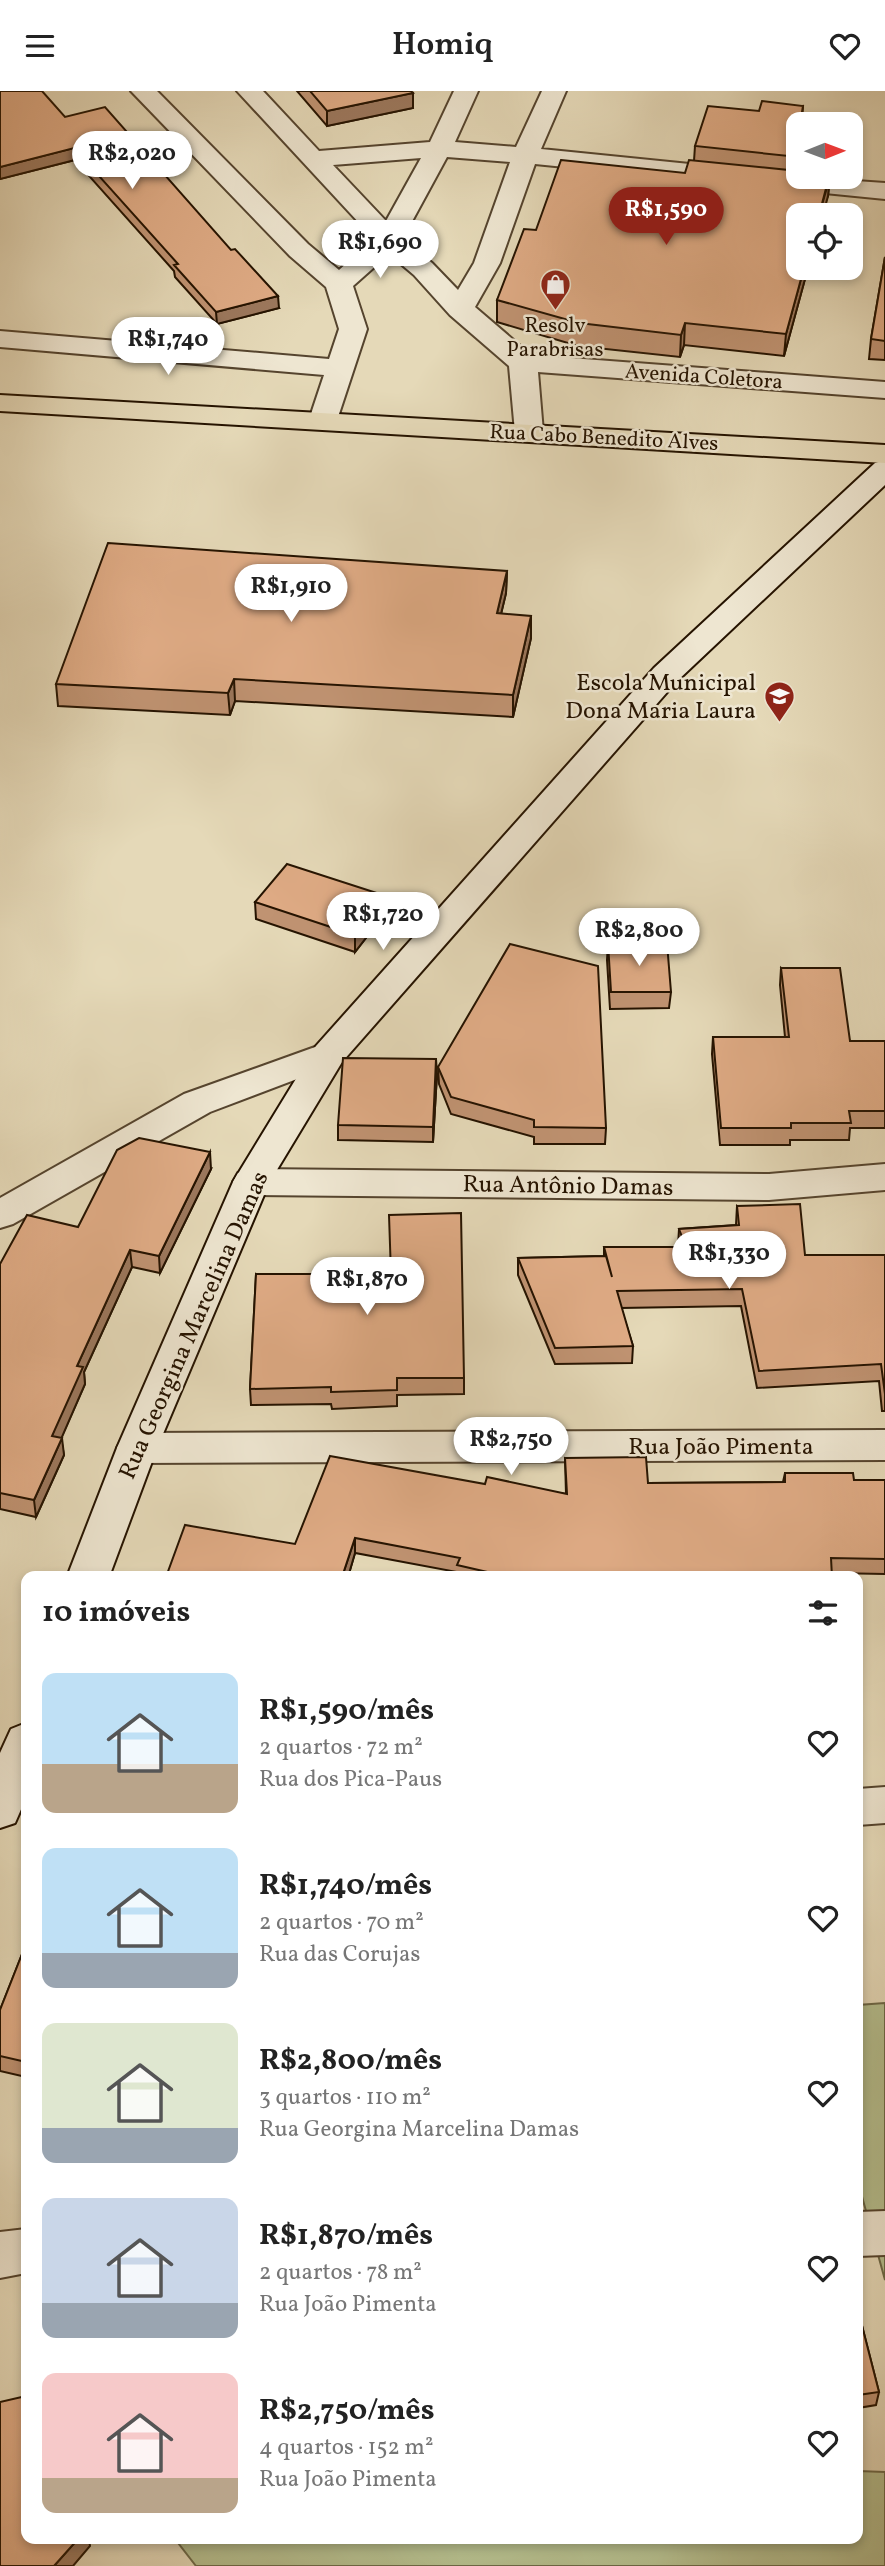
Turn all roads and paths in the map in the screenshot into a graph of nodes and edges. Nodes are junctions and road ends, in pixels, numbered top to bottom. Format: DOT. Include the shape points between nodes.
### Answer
graph roads {
  1 [pos="144,91"];
  2 [pos="250,91"];
  3 [pos="466,91"];
  4 [pos="554,91"];
  5 [pos="439,149"];
  6 [pos="525,155"];
  7 [pos="314,159"];
  8 [pos="885,191"];
  9 [pos="389,240"];
  10 [pos="455,266"];
  11 [pos="339,284"];
  12 [pos="460,309"];
  13 [pos="4,334"];
  14 [pos="523,363"];
  15 [pos="340,368"];
  16 [pos="885,390"];
  17 [pos="0,403"];
  18 [pos="323,420"];
  19 [pos="529,432"];
  20 [pos="885,454"];
  21 [pos="885,469"];
  22 [pos="329,1055"];
  23 [pos="885,1177"];
  24 [pos="251,1182"];
  25 [pos="0,1215"];
  26 [pos="885,1445"];
  27 [pos="137,1448"];
  28 [pos="90,1571"];
  29 [pos="21,1760"];
  30 [pos="12,1794"];
  31 [pos="885,1805"];
  32 [pos="863,1807"];
  33 [pos="885,2233"];
  34 [pos="863,2234"];
  35 [pos="21,2252"];
  36 [pos="0,2255"];
  1 -- 11 [label="street" via="299,250"];
  2 -- 7 [label="street"];
  3 -- 5 [label="street"];
  4 -- 6 [label="street"];
  5 -- 6 [label="street"];
  5 -- 7 [label="street"];
  5 -- 9 [label="street"];
  6 -- 8 [label="street"];
  6 -- 10 [label="street"];
  7 -- 9 [label="street"];
  9 -- 10 [label="street"];
  9 -- 11 [label="street"];
  10 -- 11 [label="street"];
  10 -- 12 [label="street"];
  10 -- 12 [label="street"];
  11 -- 15 [label="street" via="353,329"];
  12 -- 14 [label="street"];
  13 -- 15 [label="street"];
  14 -- 16 [label="street, Avenida Coletora"];
  14 -- 19 [label="street"];
  15 -- 18 [label="street"];
  17 -- 18 [label="main road, Rua Cabo Benedito Alves"];
  18 -- 19 [label="main road, Rua Cabo Benedito Alves"];
  19 -- 20 [label="main road, Rua Cabo Benedito Alves"];
  21 -- 22 [label="street, Rua Georgina Marcelina Damas" via="665,674"];
  22 -- 24 [label="street, Rua Georgina Marcelina Damas"];
  22 -- 25 [label="street" via="197,1103"];
  23 -- 24 [label="street, Rua Antônio Damas" via="769,1187"];
  24 -- 27 [label="street, Rua Georgina Marcelina Damas"];
  26 -- 27 [label="street, Rua João Pimenta"];
  27 -- 28 [label="street, Rua Georgina Marcelina Damas"];
  29 -- 30 [label="street"];
  31 -- 32 [label="street"];
  33 -- 34 [label="street"];
  35 -- 36 [label="street"];
}
